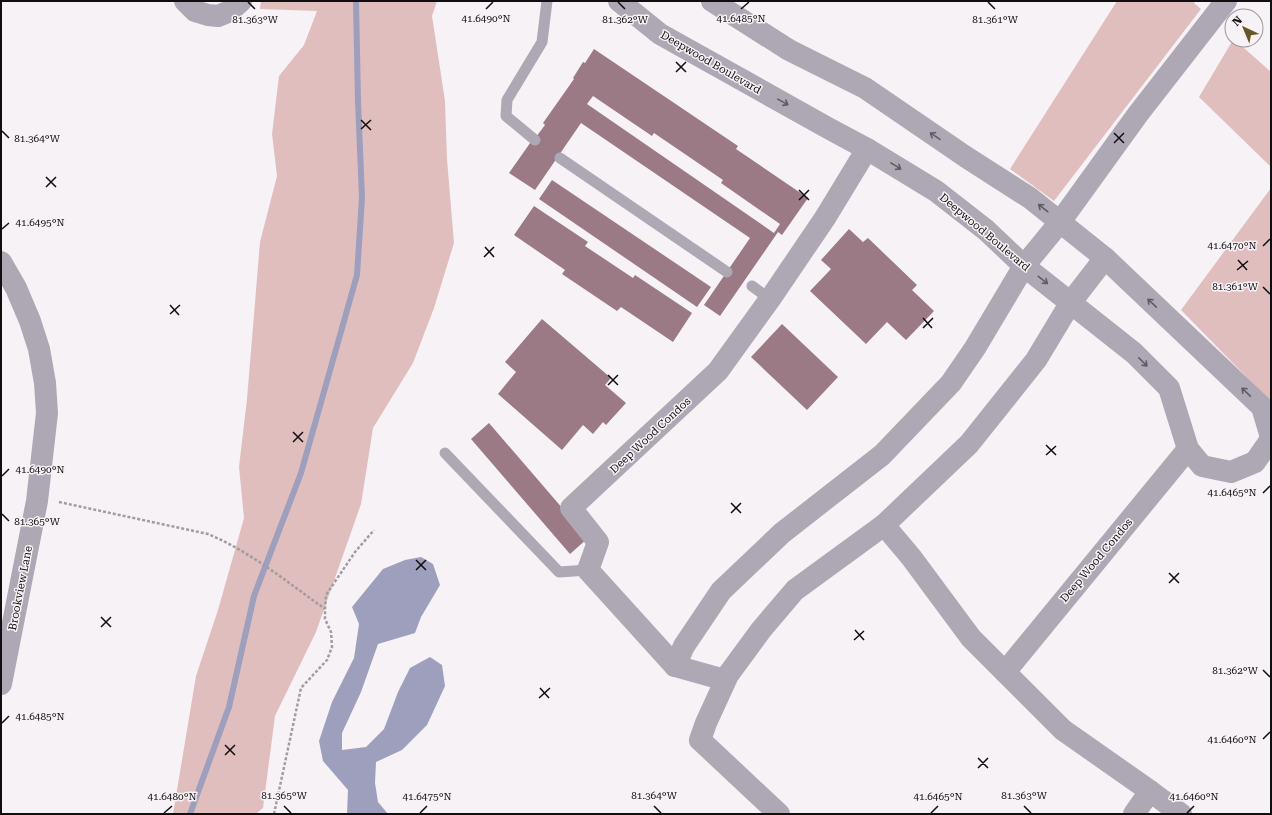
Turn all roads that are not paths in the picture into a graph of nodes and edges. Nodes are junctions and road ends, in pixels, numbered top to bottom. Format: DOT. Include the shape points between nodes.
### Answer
graph roads {
  1 [pos="185,1"];
  2 [pos="241,1"];
  3 [pos="547,1"];
  4 [pos="619,1"];
  5 [pos="712,1"];
  6 [pos="1226,1"];
  7 [pos="535,140"];
  8 [pos="867,148"];
  9 [pos="560,158"];
  10 [pos="1060,222"];
  11 [pos="1105,258"];
  12 [pos="1,262"];
  13 [pos="1024,266"];
  14 [pos="727,272"];
  15 [pos="752,286"];
  16 [pos="770,299"];
  17 [pos="1072,302"];
  18 [pos="1268,418"];
  19 [pos="1271,438"];
  20 [pos="1188,449"];
  21 [pos="445,453"];
  22 [pos="884,525"];
  23 [pos="588,570"];
  24 [pos="675,666"];
  25 [pos="1005,672"];
  26 [pos="725,680"];
  27 [pos="1,684"];
  28 [pos="1150,791"];
  29 [pos="779,814"];
  30 [pos="1134,814"];
  31 [pos="1181,814"];
  1 -- 2 [label="street" via="195,11 218,16 230,11"];
  3 -- 7 [label="lane" via="542,42 507,100 506,116"];
  4 -- 8 [label="street, Deepwood Boulevard, one-way" via="660,34"];
  10 -- 5 [label="street, Deepwood Boulevard, one-way" via="1030,198 865,88 789,50"];
  6 -- 10 [label="street" via="1138,114"];
  8 -- 13 [label="street, Deepwood Boulevard, one-way" via="936,191 986,230"];
  8 -- 16 [label="street, Deep Wood Condos" via="825,218"];
  9 -- 14 [label="lane"];
  10 -- 11 [label="street, Deepwood Boulevard"];
  10 -- 13 [label="street"];
  11 -- 17 [label="street"];
  18 -- 11 [label="street, Deepwood Boulevard, one-way" via="1262,407"];
  12 -- 27 [label="street, Brookview Lane" via="16,288 39,349 46,383 47,413 37,498"];
  13 -- 17 [label="street, Deepwood Boulevard, one-way"];
  13 -- 24 [label="street" via="951,383 882,455 782,533 721,591 684,646"];
  15 -- 16 [label="lane"];
  16 -- 23 [label="street, Deep Wood Condos" via="718,371 572,508 598,542"];
  17 -- 20 [label="street, Deepwood Boulevard, one-way" via="1134,353 1169,388"];
  17 -- 22 [label="street" via="1036,360 969,444"];
  18 -- 19 [label="street, Deepwood Boulevard"];
  19 -- 20 [label="street, Deepwood Boulevard" via="1255,462 1231,472 1202,466"];
  20 -- 25 [label="street, Deep Wood Condos"];
  21 -- 23 [label="lane" via="559,572"];
  22 -- 25 [label="street" via="971,638"];
  22 -- 26 [label="street" via="795,590 761,630"];
  23 -- 24 [label="street"];
  24 -- 26 [label="street"];
  25 -- 28 [label="street" via="1063,730"];
  26 -- 29 [label="street" via="700,740"];
  28 -- 30 [label="street"];
  28 -- 31 [label="street"];
}
